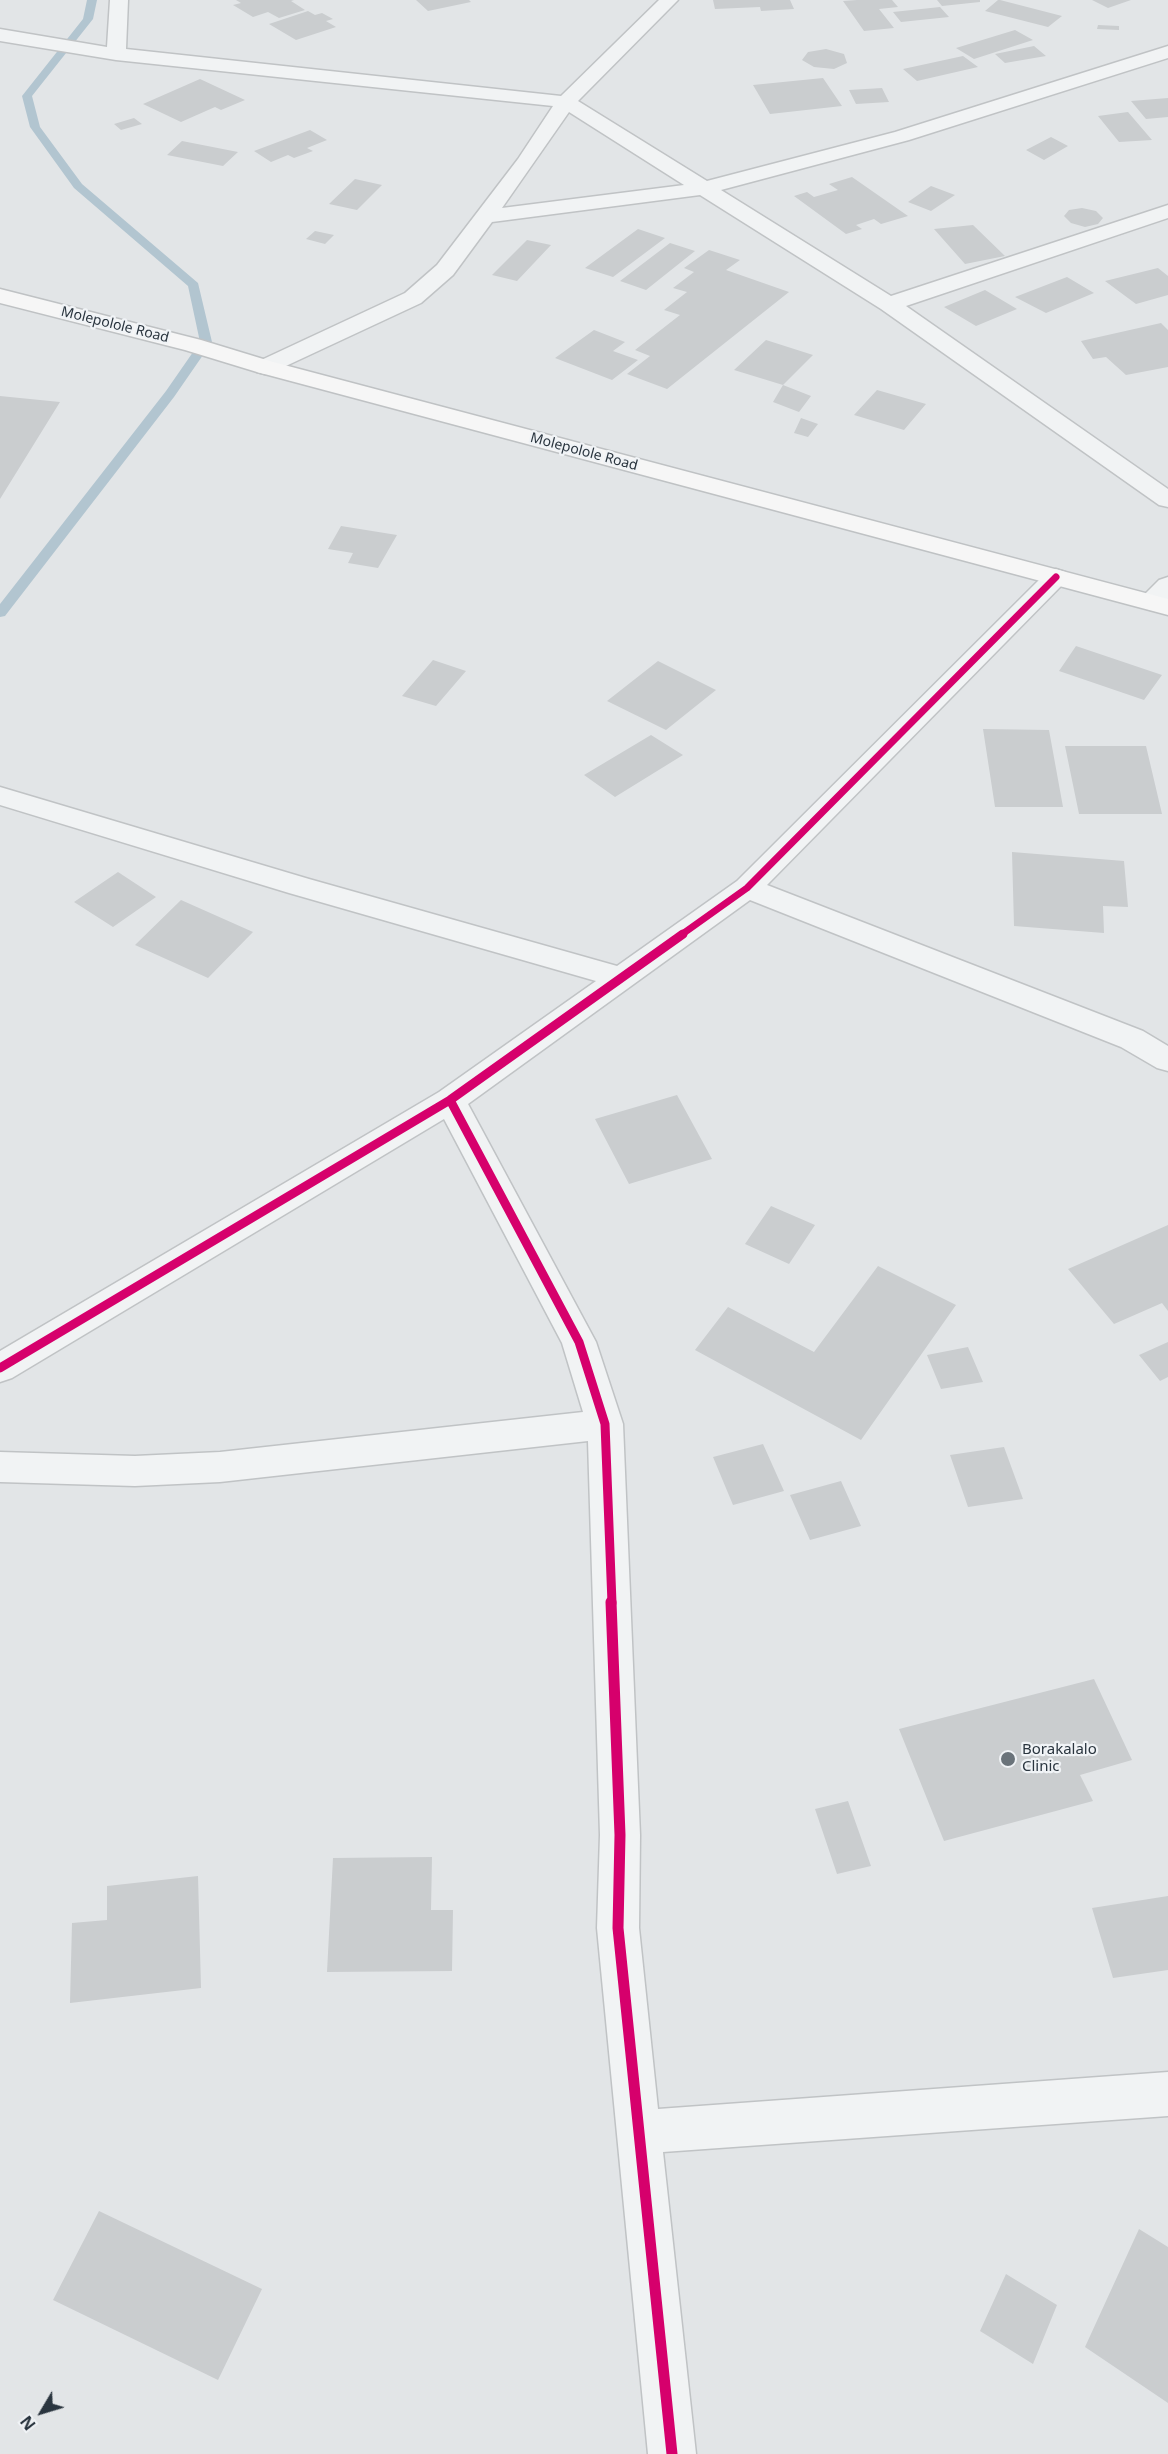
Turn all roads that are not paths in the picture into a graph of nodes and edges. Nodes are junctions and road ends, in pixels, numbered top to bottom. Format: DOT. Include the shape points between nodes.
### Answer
graph roads {
  1 [pos="119,0"];
  2 [pos="669,0"];
  3 [pos="0,35"];
  4 [pos="1168,52"];
  5 [pos="116,54"];
  6 [pos="566,102"];
  7 [pos="705,188"];
  8 [pos="1168,211"];
  9 [pos="486,216"];
  10 [pos="0,296"];
  11 [pos="889,304"];
  12 [pos="265,367"];
  13 [pos="1168,500"];
  14 [pos="1056,577"];
  15 [pos="1162,598"];
  16 [pos="0,796"];
  17 [pos="747,888"];
  18 [pos="624,978"];
  19 [pos="1168,1060"];
  20 [pos="450,1100"];
  21 [pos="0,1368"];
  22 [pos="605,1424"];
  23 [pos="0,1467"];
  24 [pos="1168,2094"];
  25 [pos="638,2132"];
  26 [pos="672,2454"];
  1 -- 5 [label="street"];
  2 -- 6 [label="street"];
  3 -- 5 [label="street"];
  4 -- 7 [label="street" via="902,136"];
  5 -- 6 [label="street"];
  6 -- 7 [label="street"];
  6 -- 9 [label="street"];
  7 -- 9 [label="street"];
  7 -- 11 [label="street"];
  8 -- 11 [label="street"];
  9 -- 12 [label="street" via="445,270 413,297"];
  10 -- 12 [label="main road, Molepolole Road"];
  11 -- 13 [label="street"];
  12 -- 14 [label="main road, Molepolole Road"];
  14 -- 15 [label="main road, Molepolole Road"];
  14 -- 17 [label="street"];
  16 -- 18 [label="street"];
  17 -- 18 [label="street"];
  17 -- 19 [label="street" via="1132,1039"];
  18 -- 20 [label="street"];
  20 -- 21 [label="street"];
  20 -- 22 [label="street" via="579,1342"];
  22 -- 23 [label="street" via="220,1467 135,1471"];
  22 -- 25 [label="street" via="620,1835 618,1928"];
  24 -- 25 [label="street"];
  25 -- 26 [label="street"];
}
